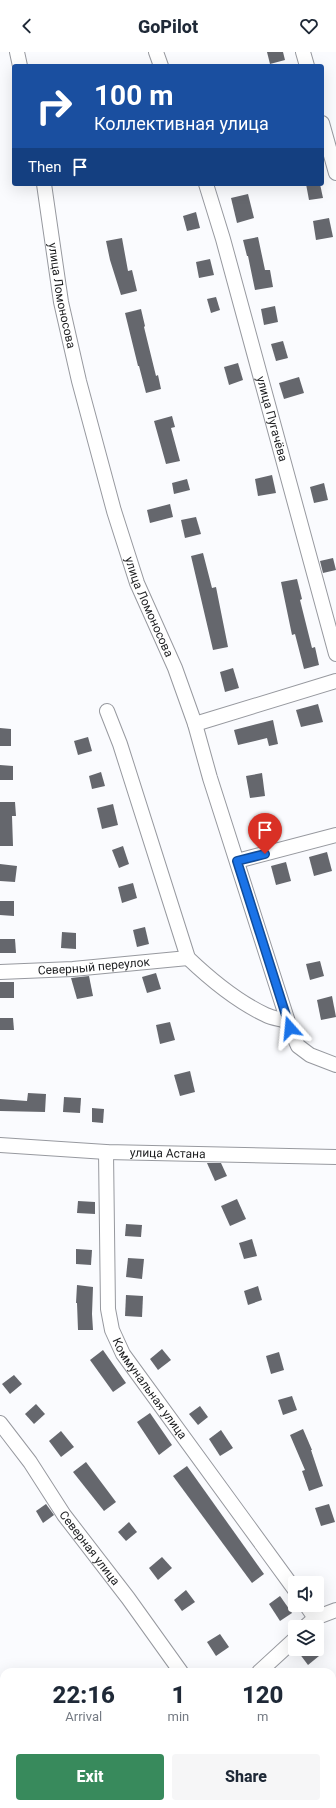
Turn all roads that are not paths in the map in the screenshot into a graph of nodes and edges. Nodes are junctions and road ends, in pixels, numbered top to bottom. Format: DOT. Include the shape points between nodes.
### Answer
graph roads {
  1 [pos="17,52"];
  2 [pos="156,52"];
  3 [pos="303,52"];
  4 [pos="20,64"];
  5 [pos="160,64"];
  6 [pos="306,64"];
  7 [pos="324,130"];
  8 [pos="336,173"];
  9 [pos="44,186"];
  10 [pos="207,186"];
  11 [pos="336,654"];
  12 [pos="336,681"];
  13 [pos="107,711"];
  14 [pos="195,724"];
  15 [pos="336,835"];
  16 [pos="237,861"];
  17 [pos="188,958"];
  18 [pos="0,972"];
  19 [pos="287,1021"];
  20 [pos="336,1065"];
  21 [pos="0,1145"];
  22 [pos="106,1152"];
  23 [pos="336,1157"];
  24 [pos="0,1423"];
  25 [pos="288,1580"];
  26 [pos="336,1610"];
  27 [pos="314,1620"];
  28 [pos="288,1645"];
  29 [pos="178,1668"];
  30 [pos="263,1668"];
  1 -- 4 [label="street"];
  2 -- 5 [label="street"];
  3 -- 6 [label="street"];
  7 -- 8 [label="street"];
  9 -- 14 [label="street, улица Ломоносова" via="61,302 114,511 137,583 175,668"];
  10 -- 11 [label="street, улица Пугачёва"];
  12 -- 14 [label="street"];
  13 -- 17 [label="street" via="120,744"];
  14 -- 16 [label="street, улица Ломоносова"];
  15 -- 16 [label="street"];
  16 -- 19 [label="street, улица Ломоносова"];
  17 -- 18 [label="street, Северный переулок" via="73,969"];
  17 -- 19 [label="street" via="211,979 252,1007 267,1016"];
  19 -- 20 [label="street, улица Ломоносова" via="298,1046 310,1055"];
  21 -- 22 [label="street, улица Астана"];
  22 -- 23 [label="street, улица Астана"];
  22 -- 25 [label="street, Коммунальная улица" via="108,1309 112,1330 123,1354"];
  24 -- 29 [label="street, Северная улица" via="30,1462 64,1515"];
  26 -- 27 [label="street"];
  28 -- 30 [label="street"];
}
